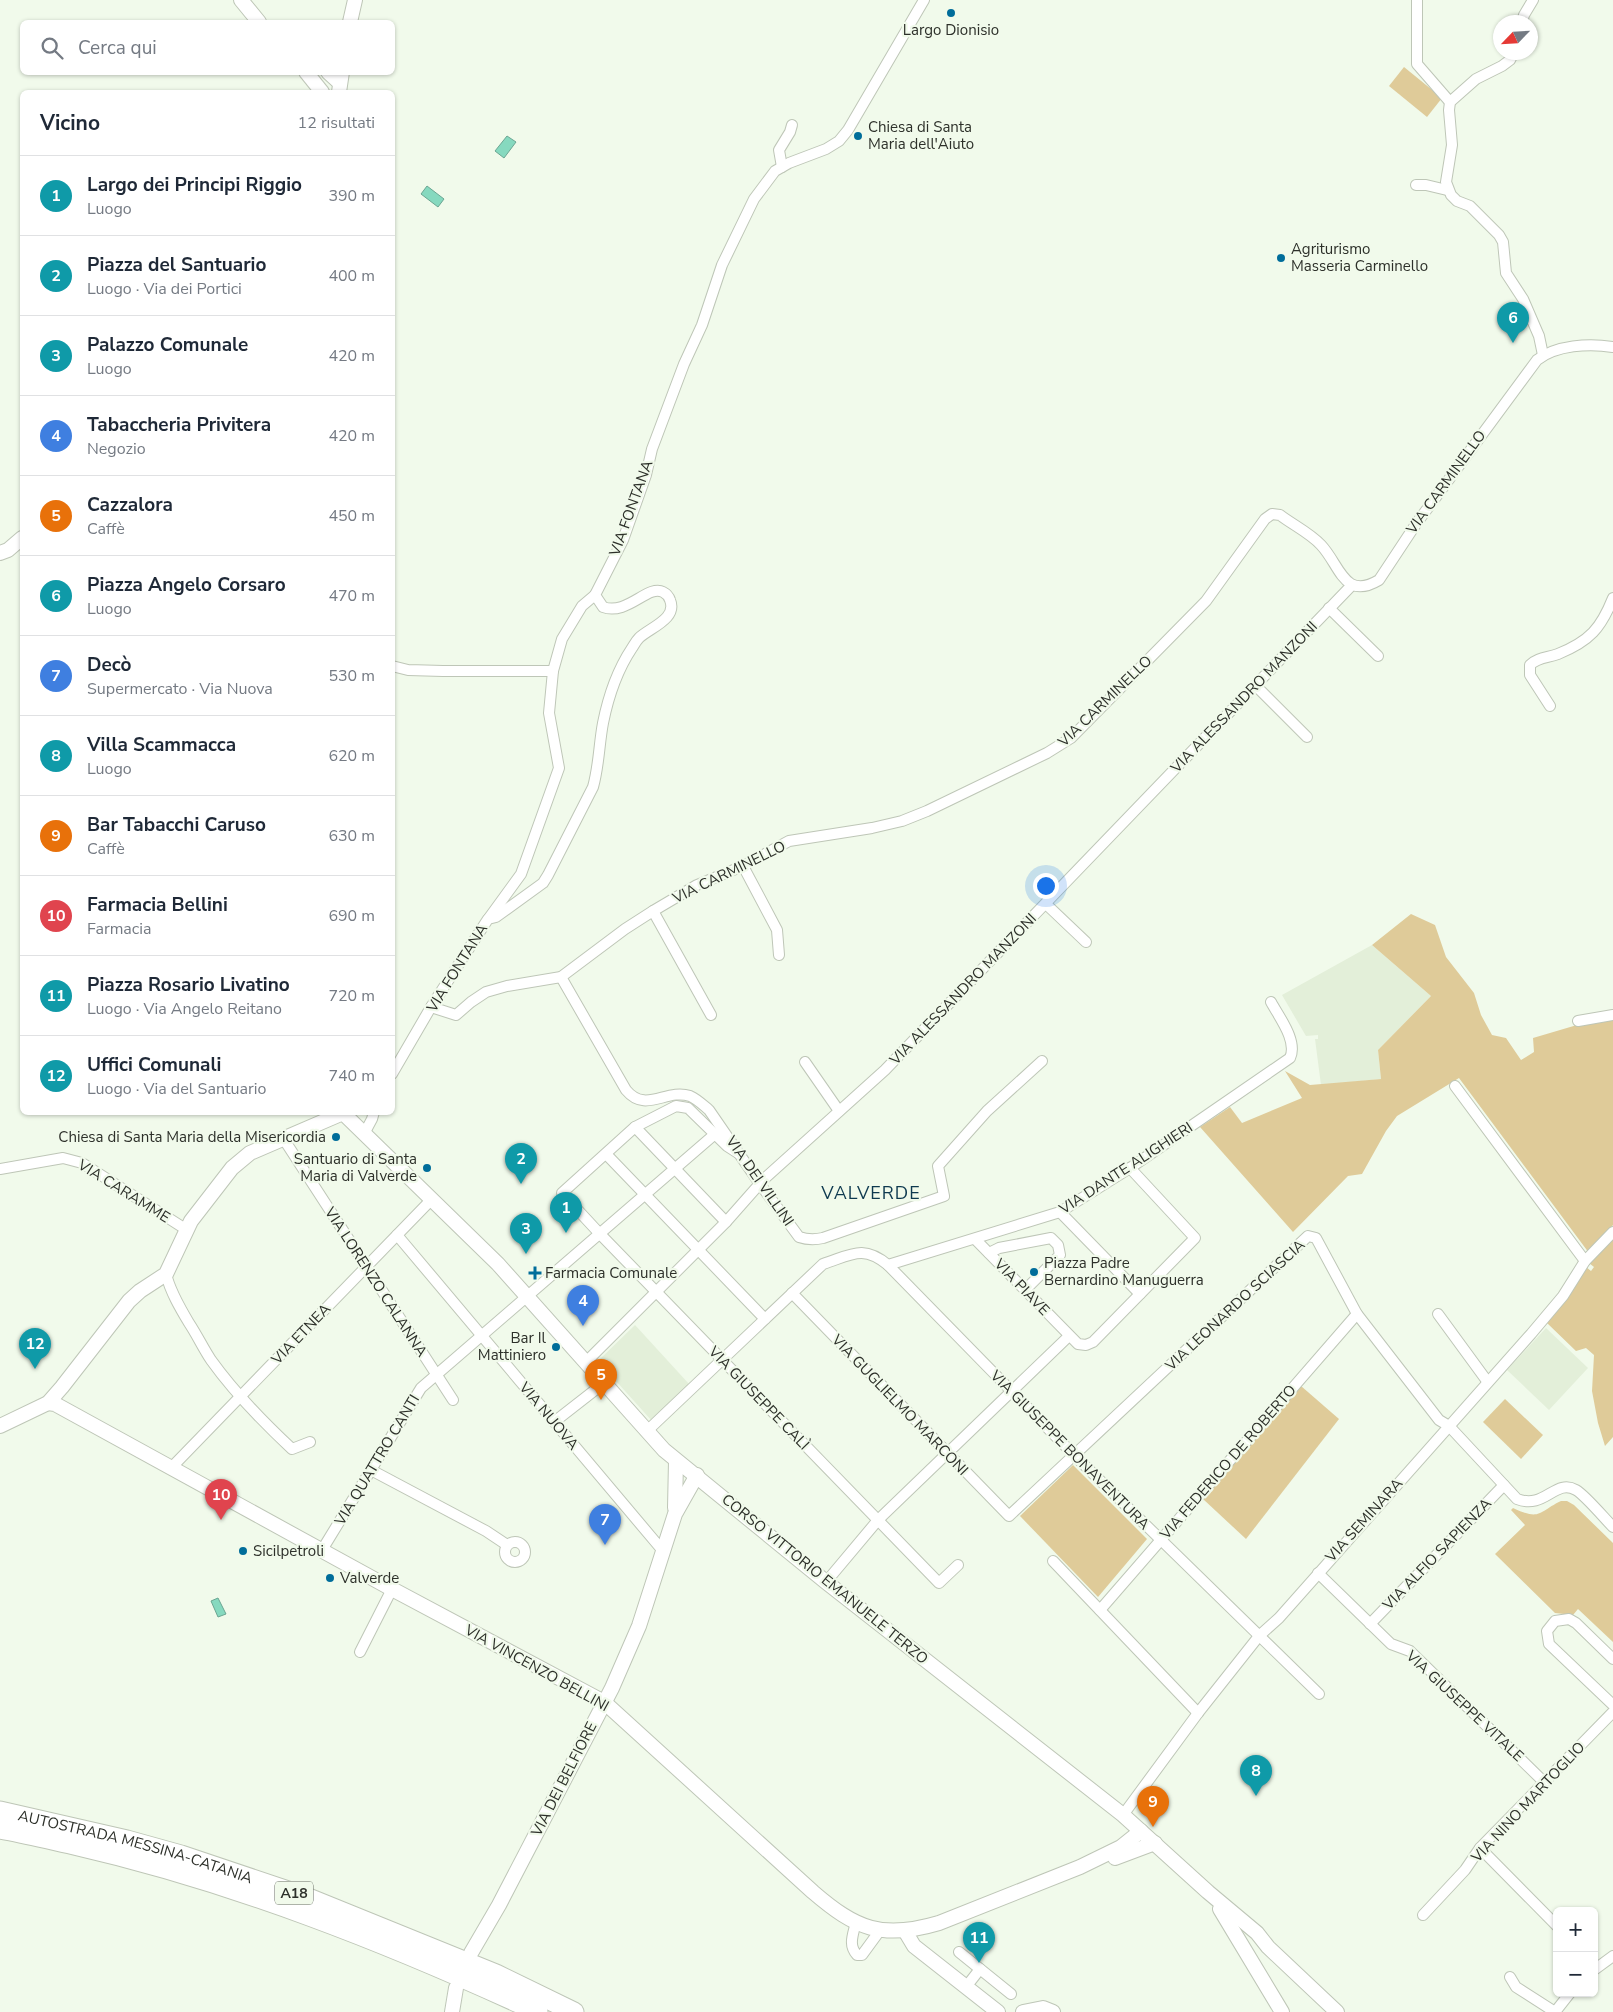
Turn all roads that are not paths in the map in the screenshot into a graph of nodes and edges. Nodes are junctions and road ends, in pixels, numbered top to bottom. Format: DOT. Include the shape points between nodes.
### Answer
graph roads {
  1 [pos="241,0"];
  2 [pos="355,0"];
  3 [pos="924,0"];
  4 [pos="1417,0"];
  5 [pos="1533,0"];
  6 [pos="1524,15"];
  7 [pos="257,20"];
  8 [pos="350,20"];
  9 [pos="1510,60"];
  10 [pos="308,75"];
  11 [pos="320,90"];
  12 [pos="1450,102"];
  13 [pos="792,126"];
  14 [pos="782,167"];
  15 [pos="1416,185"];
  16 [pos="1447,190"];
  17 [pos="1613,346"];
  18 [pos="1543,355"];
  19 [pos="20,540"];
  20 [pos="0,553"];
  21 [pos="1352,585"];
  22 [pos="595,595"];
  23 [pos="1613,598"];
  24 [pos="1329,608"];
  25 [pos="1378,656"];
  26 [pos="395,667"];
  27 [pos="553,671"];
  28 [pos="1256,686"];
  29 [pos="1550,706"];
  30 [pos="1307,737"];
  31 [pos="743,866"];
  32 [pos="1046,904"];
  33 [pos="653,911"];
  34 [pos="488,919"];
  35 [pos="1086,942"];
  36 [pos="779,955"];
  37 [pos="561,977"];
  38 [pos="1271,1002"];
  39 [pos="431,1007"];
  40 [pos="711,1015"];
  41 [pos="1613,1015"];
  42 [pos="1578,1021"];
  43 [pos="1042,1061"];
  44 [pos="805,1062"];
  45 [pos="395,1069"];
  46 [pos="1455,1086"];
  47 [pos="839,1111"];
  48 [pos="339,1115"];
  49 [pos="346,1115"];
  50 [pos="373,1115"];
  51 [pos="635,1127"];
  52 [pos="364,1134"];
  53 [pos="715,1134"];
  54 [pos="283,1138"];
  55 [pos="606,1154"];
  56 [pos="741,1155"];
  57 [pos="1130,1168"];
  58 [pos="0,1169"];
  59 [pos="675,1169"];
  60 [pos="760,1184"];
  61 [pos="645,1195"];
  62 [pos="431,1200"];
  63 [pos="1060,1212"];
  64 [pos="726,1222"];
  65 [pos="187,1230"];
  66 [pos="1613,1232"];
  67 [pos="600,1234"];
  68 [pos="397,1235"];
  69 [pos="975,1239"];
  70 [pos="698,1250"];
  71 [pos="989,1253"];
  72 [pos="1584,1261"];
  73 [pos="888,1265"];
  74 [pos="366,1266"];
  75 [pos="166,1274"];
  76 [pos="1025,1290"];
  77 [pos="656,1292"];
  78 [pos="792,1293"];
  79 [pos="1140,1294"];
  80 [pos="528,1297"];
  81 [pos="1357,1314"];
  82 [pos="1438,1314"];
  83 [pos="765,1319"];
  84 [pos="483,1336"];
  85 [pos="1070,1336"];
  86 [pos="722,1360"];
  87 [pos="586,1362"];
  88 [pos="437,1375"];
  89 [pos="1488,1381"];
  90 [pos="604,1383"];
  91 [pos="1010,1392"];
  92 [pos="241,1396"];
  93 [pos="453,1400"];
  94 [pos="48,1403"];
  95 [pos="554,1422"];
  96 [pos="0,1426"];
  97 [pos="1448,1426"];
  98 [pos="647,1431"];
  99 [pos="310,1442"];
  100 [pos="946,1453"];
  101 [pos="1074,1455"];
  102 [pos="676,1461"];
  103 [pos="170,1468"];
  104 [pos="371,1470"];
  105 [pos="697,1475"];
  106 [pos="1504,1485"];
  107 [pos="675,1514"];
  108 [pos="1009,1516"];
  109 [pos="878,1520"];
  110 [pos="1613,1527"];
  111 [pos="1160,1540"];
  112 [pos="507,1545"];
  113 [pos="322,1550"];
  114 [pos="663,1551"];
  115 [pos="1053,1561"];
  116 [pos="958,1565"];
  117 [pos="1318,1573"];
  118 [pos="826,1582"];
  119 [pos="392,1589"];
  120 [pos="1100,1610"];
  121 [pos="1370,1624"];
  122 [pos="1259,1636"];
  123 [pos="360,1652"];
  124 [pos="1613,1659"];
  125 [pos="1319,1694"];
  126 [pos="604,1702"];
  127 [pos="1613,1705"];
  128 [pos="1613,1712"];
  129 [pos="1198,1713"];
  130 [pos="1544,1782"];
  131 [pos="0,1811"];
  132 [pos="1123,1815"];
  133 [pos="0,1829"];
  134 [pos="1141,1831"];
  135 [pos="1155,1843"];
  136 [pos="1480,1848"];
  137 [pos="1080,1867"];
  138 [pos="1208,1892"];
  139 [pos="1423,1916"];
  140 [pos="856,1922"];
  141 [pos="1553,1922"];
  142 [pos="881,1930"];
  143 [pos="904,1931"];
  144 [pos="1243,1945"];
  145 [pos="1268,1947"];
  146 [pos="959,1952"];
  147 [pos="471,1954"];
  148 [pos="1613,1956"];
  149 [pos="1598,1965"];
  150 [pos="980,1969"];
  151 [pos="1510,1977"];
  152 [pos="966,1987"];
  153 [pos="456,1988"];
  154 [pos="1011,1994"];
  155 [pos="1567,1997"];
  156 [pos="452,2012"];
  157 [pos="538,2012"];
  158 [pos="574,2012"];
  159 [pos="998,2012"];
  160 [pos="1022,2012"];
  161 [pos="1053,2012"];
  162 [pos="1282,2012"];
  163 [pos="1337,2012"];
  164 [pos="1555,2012"];
  1 -- 7 [label="street"];
  2 -- 8 [label="street"];
  3 -- 14 [label="street, VIA FONTANA" via="839,141"];
  4 -- 12 [label="street" via="1417,64"];
  5 -- 6 [label="street"];
  9 -- 12 [label="street" via="1476,79"];
  10 -- 11 [label="street"];
  12 -- 16 [label="street" via="1452,145"];
  13 -- 14 [label="street" via="779,150"];
  14 -- 22 [label="street, VIA FONTANA" via="754,199 722,265 702,325 655,441 623,540"];
  15 -- 16 [label="street"];
  16 -- 18 [label="street" via="1457,201 1470,206 1499,235 1503,242 1506,273 1523,299 1539,336"];
  17 -- 18 [label="street" via="1574,347 1552,350"];
  18 -- 21 [label="street, VIA CARMINELLO" via="1509,396 1379,580 1360,587"];
  19 -- 20 [label="street"];
  21 -- 24 [label="street, VIA ALESSANDRO MANZONI"];
  21 -- 31 [label="street, VIA CARMINELLO" via="1322,546 1280,515 1272,514 1265,519 1206,601 1071,738 1047,753 902,821 789,842"];
  22 -- 27 [label="street" via="582,606 562,639"];
  22 -- 34 [label="street, VIA FONTANA" via="603,607 617,610 658,590 665,592 672,605 665,619 639,638 617,679 606,710 593,787 548,875 496,917"];
  23 -- 29 [label="street" via="1598,629 1565,651 1530,665 1530,675"];
  24 -- 25 [label="street"];
  24 -- 28 [label="street, VIA ALESSANDRO MANZONI"];
  26 -- 27 [label="street" via="408,670"];
  27 -- 34 [label="street" via="549,713 558,768 520,874"];
  28 -- 30 [label="street"];
  28 -- 32 [label="street, VIA ALESSANDRO MANZONI"];
  31 -- 33 [label="street, VIA CARMINELLO" via="696,885"];
  31 -- 36 [label="street" via="777,930"];
  32 -- 35 [label="street"];
  32 -- 47 [label="street, VIA ALESSANDRO MANZONI" via="885,1070"];
  33 -- 37 [label="street, VIA CARMINELLO"];
  33 -- 40 [label="street"];
  34 -- 39 [label="street, VIA FONTANA"];
  37 -- 39 [label="street, VIA CARMINELLO" via="486,992 456,1015"];
  37 -- 56 [label="street, VIA DEI VILLINI" via="632,1098 690,1096 709,1110"];
  38 -- 57 [label="street, VIA DANTE ALIGHIERI" via="1291,1040 1294,1052 1290,1058"];
  39 -- 45 [label="street, VIA FONTANA"];
  41 -- 42 [label="street"];
  43 -- 60 [label="street, VIA DEI VILLINI" via="987,1111 938,1166 944,1196 812,1240 799,1237"];
  44 -- 47 [label="street"];
  46 -- 72 [label="street"];
  47 -- 60 [label="street, VIA ALESSANDRO MANZONI"];
  48 -- 54 [label="street"];
  49 -- 52 [label="street, CORSO VITTORIO EMANUELE TERZO"];
  50 -- 52 [label="street"];
  51 -- 53 [label="street" via="676,1106 688,1108"];
  51 -- 55 [label="street"];
  51 -- 59 [label="street"];
  52 -- 62 [label="street, CORSO VITTORIO EMANUELE TERZO"];
  53 -- 56 [label="street"];
  53 -- 59 [label="street, VIA QUATTRO CANTI"];
  54 -- 65 [label="street" via="250,1153 232,1168"];
  54 -- 74 [label="street, VIA LORENZO CALANNA"];
  55 -- 61 [label="street"];
  55 -- 67 [label="street, VIA GIUSEPPE CALÌ" via="562,1193"];
  56 -- 60 [label="street, VIA DEI VILLINI"];
  57 -- 63 [label="street, VIA DANTE ALIGHIERI"];
  57 -- 79 [label="street" via="1195,1238"];
  58 -- 65 [label="street, VIA CARAMME" via="72,1159"];
  59 -- 61 [label="street, VIA QUATTRO CANTI"];
  59 -- 64 [label="street"];
  60 -- 64 [label="street, VIA ALESSANDRO MANZONI"];
  61 -- 67 [label="street, VIA QUATTRO CANTI"];
  61 -- 70 [label="street"];
  62 -- 68 [label="street, VIA ETNEA"];
  62 -- 80 [label="street, CORSO VITTORIO EMANUELE TERZO" via="475,1239"];
  63 -- 69 [label="street, VIA DANTE ALIGHIERI"];
  63 -- 79 [label="street"];
  64 -- 70 [label="street, VIA ALESSANDRO MANZONI"];
  65 -- 75 [label="street"];
  66 -- 72 [label="street, VIA SEMINARA"];
  67 -- 77 [label="street, VIA GIUSEPPE CALÌ"];
  67 -- 80 [label="street, VIA QUATTRO CANTI"];
  68 -- 74 [label="street, VIA ETNEA"];
  68 -- 84 [label="street, VIA NUOVA"];
  69 -- 71 [label="street, VIA PIAVE"];
  69 -- 73 [label="street, VIA DANTE ALIGHIERI"];
  70 -- 77 [label="street, VIA ALESSANDRO MANZONI"];
  70 -- 83 [label="street"];
  71 -- 76 [label="street, VIA PIAVE"];
  71 -- 76 [label="street" via="999,1248 1051,1238 1058,1245 1060,1255"];
  72 -- 89 [label="street, VIA SEMINARA" via="1557,1302"];
  73 -- 78 [label="street, VIA GIUSEPPE BONAVENTURA" via="870,1252 860,1252 823,1264"];
  73 -- 91 [label="street, VIA GIUSEPPE BONAVENTURA"];
  74 -- 88 [label="street, VIA LORENZO CALANNA"];
  74 -- 92 [label="street, VIA ETNEA"];
  75 -- 92 [label="street" via="180,1307 211,1359"];
  75 -- 94 [label="street" via="129,1301"];
  76 -- 85 [label="street, VIA PIAVE"];
  77 -- 86 [label="street, VIA GIUSEPPE CALÌ"];
  77 -- 87 [label="street, VIA ALESSANDRO MANZONI"];
  78 -- 83 [label="street, VIA GIUSEPPE BONAVENTURA"];
  78 -- 100 [label="street, VIA GUGLIELMO MARCONI"];
  79 -- 85 [label="street" via="1093,1342 1078,1344"];
  80 -- 84 [label="street, VIA QUATTRO CANTI"];
  80 -- 87 [label="street, CORSO VITTORIO EMANUELE TERZO"];
  81 -- 97 [label="street, VIA LEONARDO SCIASCIA" via="1439,1420"];
  81 -- 101 [label="street, VIA LEONARDO SCIASCIA" via="1316,1238 1308,1236"];
  81 -- 111 [label="street, VIA FEDERICO DE ROBERTO"];
  82 -- 89 [label="street"];
  83 -- 86 [label="street, VIA GIUSEPPE BONAVENTURA"];
  84 -- 88 [label="street, VIA QUATTRO CANTI"];
  84 -- 95 [label="street, VIA NUOVA"];
  85 -- 91 [label="street"];
  86 -- 98 [label="street, VIA GIUSEPPE BONAVENTURA"];
  86 -- 109 [label="street, VIA GIUSEPPE CALÌ"];
  87 -- 90 [label="street, CORSO VITTORIO EMANUELE TERZO"];
  88 -- 93 [label="street, VIA LORENZO CALANNA"];
  88 -- 104 [label="street, VIA QUATTRO CANTI" via="421,1388"];
  89 -- 97 [label="street, VIA SEMINARA"];
  90 -- 95 [label="street"];
  90 -- 98 [label="street, CORSO VITTORIO EMANUELE TERZO"];
  91 -- 100 [label="street"];
  91 -- 101 [label="street, VIA GIUSEPPE BONAVENTURA"];
  92 -- 99 [label="street" via="292,1449"];
  92 -- 103 [label="street, VIA ETNEA"];
  94 -- 96 [label="street"];
  94 -- 103 [label="street, VIA VINCENZO BELLINI" via="56,1404"];
  95 -- 114 [label="street, VIA NUOVA"];
  97 -- 106 [label="street, VIA LEONARDO SCIASCIA"];
  97 -- 117 [label="street, VIA SEMINARA"];
  98 -- 102 [label="street, CORSO VITTORIO EMANUELE TERZO"];
  100 -- 108 [label="street, VIA GUGLIELMO MARCONI"];
  100 -- 109 [label="street"];
  101 -- 108 [label="street, VIA LEONARDO SCIASCIA"];
  101 -- 111 [label="street, VIA GIUSEPPE BONAVENTURA"];
  102 -- 105 [label="street, CORSO VITTORIO EMANUELE TERZO"];
  102 -- 107 [label="street"];
  103 -- 113 [label="street, VIA VINCENZO BELLINI"];
  104 -- 112 [label="street"];
  104 -- 113 [label="street, VIA QUATTRO CANTI"];
  105 -- 107 [label="street"];
  105 -- 118 [label="street, CORSO VITTORIO EMANUELE TERZO"];
  106 -- 110 [label="street, VIA LEONARDO SCIASCIA" via="1517,1498 1533,1502 1557,1489 1576,1490"];
  106 -- 121 [label="street, VIA ALFIO SAPIENZA"];
  107 -- 114 [label="street, VIA DEI BELFIORE"];
  109 -- 116 [label="street, VIA GIUSEPPE CALÌ" via="939,1583"];
  109 -- 118 [label="street"];
  111 -- 120 [label="street, VIA FEDERICO DE ROBERTO"];
  111 -- 122 [label="street, VIA GIUSEPPE BONAVENTURA"];
  113 -- 119 [label="street, VIA VINCENZO BELLINI"];
  114 -- 126 [label="street, VIA DEI BELFIORE" via="639,1626"];
  115 -- 120 [label="street"];
  117 -- 121 [label="street, VIA GIUSEPPE VITALE"];
  117 -- 122 [label="street, VIA SEMINARA"];
  118 -- 132 [label="street, CORSO VITTORIO EMANUELE TERZO"];
  119 -- 123 [label="street"];
  119 -- 126 [label="street, VIA VINCENZO BELLINI"];
  120 -- 129 [label="street"];
  121 -- 130 [label="street, VIA GIUSEPPE VITALE" via="1391,1644 1410,1650"];
  122 -- 125 [label="street, VIA GIUSEPPE BONAVENTURA"];
  122 -- 129 [label="street, VIA SEMINARA"];
  124 -- 127 [label="street" via="1569,1619 1555,1621 1547,1631 1550,1644"];
  126 -- 140 [label="street, VIA VINCENZO BELLINI" via="813,1892 836,1912"];
  126 -- 147 [label="street, VIA DEI BELFIORE"];
  128 -- 130 [label="street, VIA NINO MARTOGLIO"];
  129 -- 132 [label="street, VIA SEMINARA"];
  130 -- 136 [label="street, VIA NINO MARTOGLIO"];
  131 -- 158 [label="highway, AUTOSTRADA MESSINA-CATANIA / A18" via="127,1840 306,1897 496,1974"];
  132 -- 134 [label="street, CORSO VITTORIO EMANUELE TERZO"];
  133 -- 157 [label="highway, AUTOSTRADA MESSINA-CATANIA / A18" via="123,1857 232,1888 372,1940"];
  134 -- 135 [label="street, CORSO VITTORIO EMANUELE TERZO"];
  134 -- 137 [label="street" via="1122,1847"];
  135 -- 137 [label="street"];
  135 -- 138 [label="street, CORSO VITTORIO EMANUELE TERZO"];
  136 -- 139 [label="street, VIA NINO MARTOGLIO" via="1465,1870"];
  136 -- 141 [label="street"];
  137 -- 143 [label="street, VIA VINCENZO BELLINI" via="939,1922"];
  138 -- 144 [label="street"];
  138 -- 145 [label="street, CORSO VITTORIO EMANUELE TERZO" via="1257,1933"];
  140 -- 142 [label="street, VIA VINCENZO BELLINI"];
  140 -- 142 [label="street" via="851,1941 852,1950 858,1955 862,1955"];
  142 -- 143 [label="street, VIA VINCENZO BELLINI"];
  143 -- 152 [label="street" via="914,1946"];
  144 -- 145 [label="street" via="1254,1938"];
  144 -- 162 [label="street"];
  145 -- 163 [label="street, CORSO VITTORIO EMANUELE TERZO"];
  146 -- 150 [label="street"];
  148 -- 149 [label="street"];
  150 -- 152 [label="street"];
  150 -- 154 [label="street"];
  151 -- 164 [label="street" via="1516,1987"];
  152 -- 159 [label="street"];
  153 -- 156 [label="street"];
  155 -- 164 [label="street"];
  160 -- 161 [label="street" via="1043,2008"];
}
